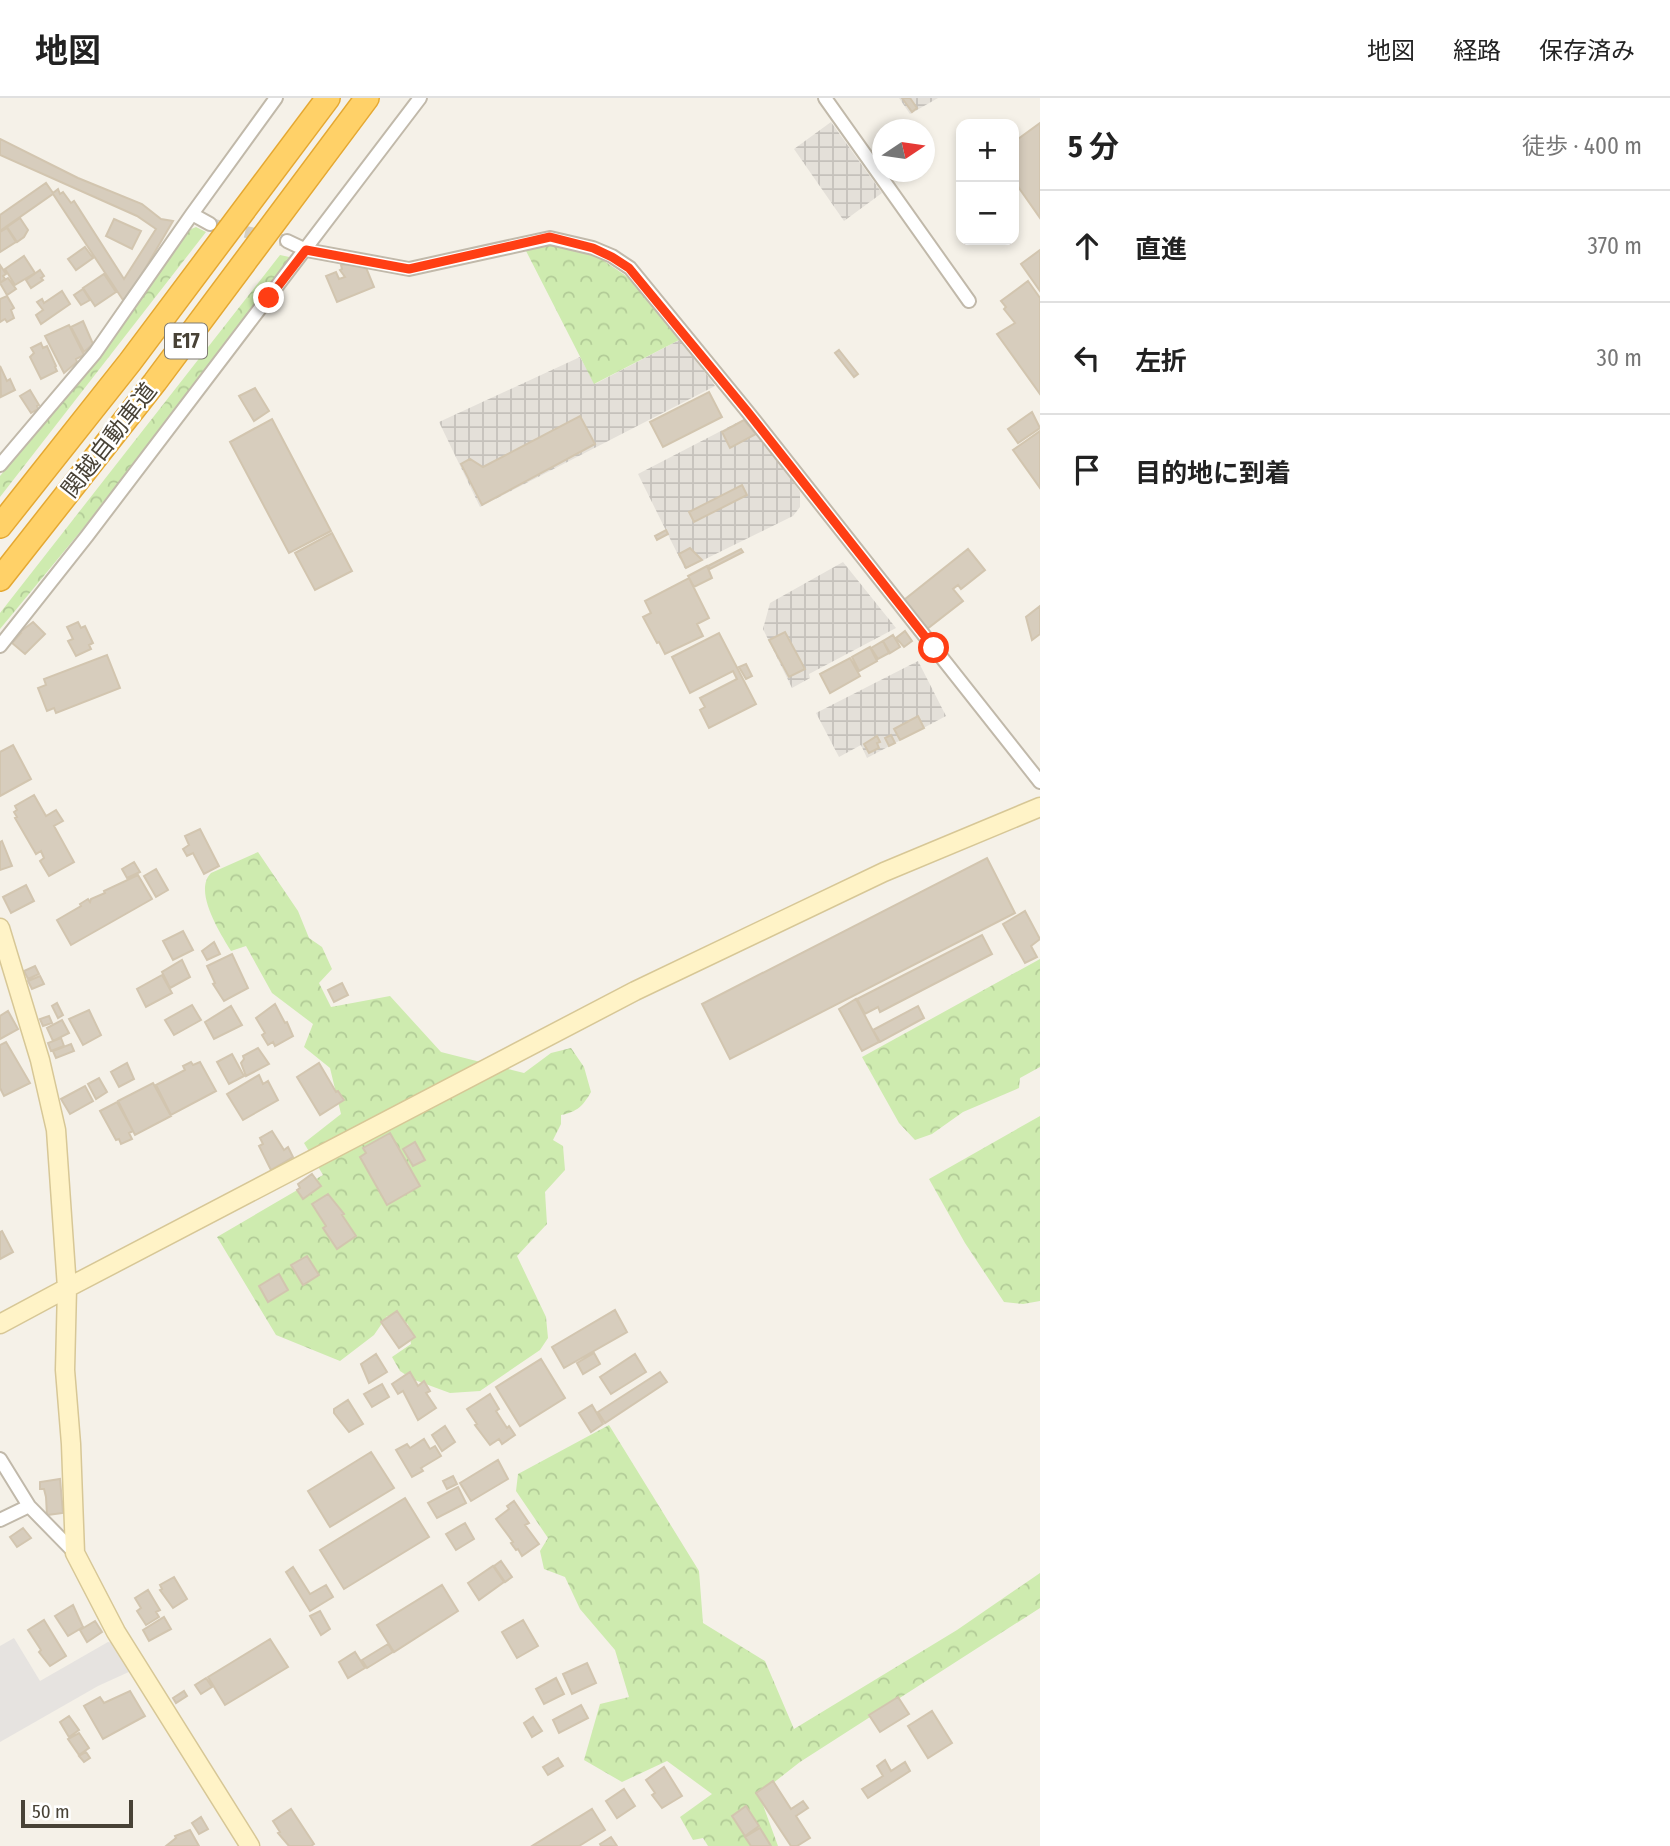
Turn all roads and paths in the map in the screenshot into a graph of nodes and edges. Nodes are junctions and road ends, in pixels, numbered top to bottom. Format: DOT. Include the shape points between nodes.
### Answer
graph roads {
  1 [pos="276,98"];
  2 [pos="328,98"];
  3 [pos="367,98"];
  4 [pos="420,98"];
  5 [pos="825,98"];
  6 [pos="192,214"];
  7 [pos="210,224"];
  8 [pos="287,241"];
  9 [pos="306,250"];
  10 [pos="969,301"];
  11 [pos="0,465"];
  12 [pos="0,526"];
  13 [pos="0,579"];
  14 [pos="0,646"];
  15 [pos="1040,782"];
  16 [pos="1040,807"];
  17 [pos="0,928"];
  18 [pos="67,1288"];
  19 [pos="0,1324"];
  20 [pos="0,1460"];
  21 [pos="29,1506"];
  22 [pos="0,1520"];
  23 [pos="75,1553"];
  24 [pos="250,1846"];
  1 -- 6 [label="street"];
  2 -- 12 [label="highway, 関越自動車道 / E17"];
  3 -- 13 [label="highway, 関越自動車道 / E17"];
  4 -- 9 [label="street"];
  5 -- 10 [label="street"];
  6 -- 7 [label="street"];
  6 -- 11 [label="street" via="95,353"];
  8 -- 9 [label="street"];
  9 -- 14 [label="street"];
  9 -- 15 [label="street" via="409,269 550,237 593,248 629,268"];
  16 -- 18 [label="street" via="884,872 635,991"];
  17 -- 18 [label="street" via="56,1130"];
  18 -- 19 [label="street"];
  18 -- 23 [label="street" via="65,1370"];
  20 -- 21 [label="street"];
  21 -- 22 [label="street"];
  21 -- 23 [label="street"];
  23 -- 24 [label="street" via="116,1632"];
}
